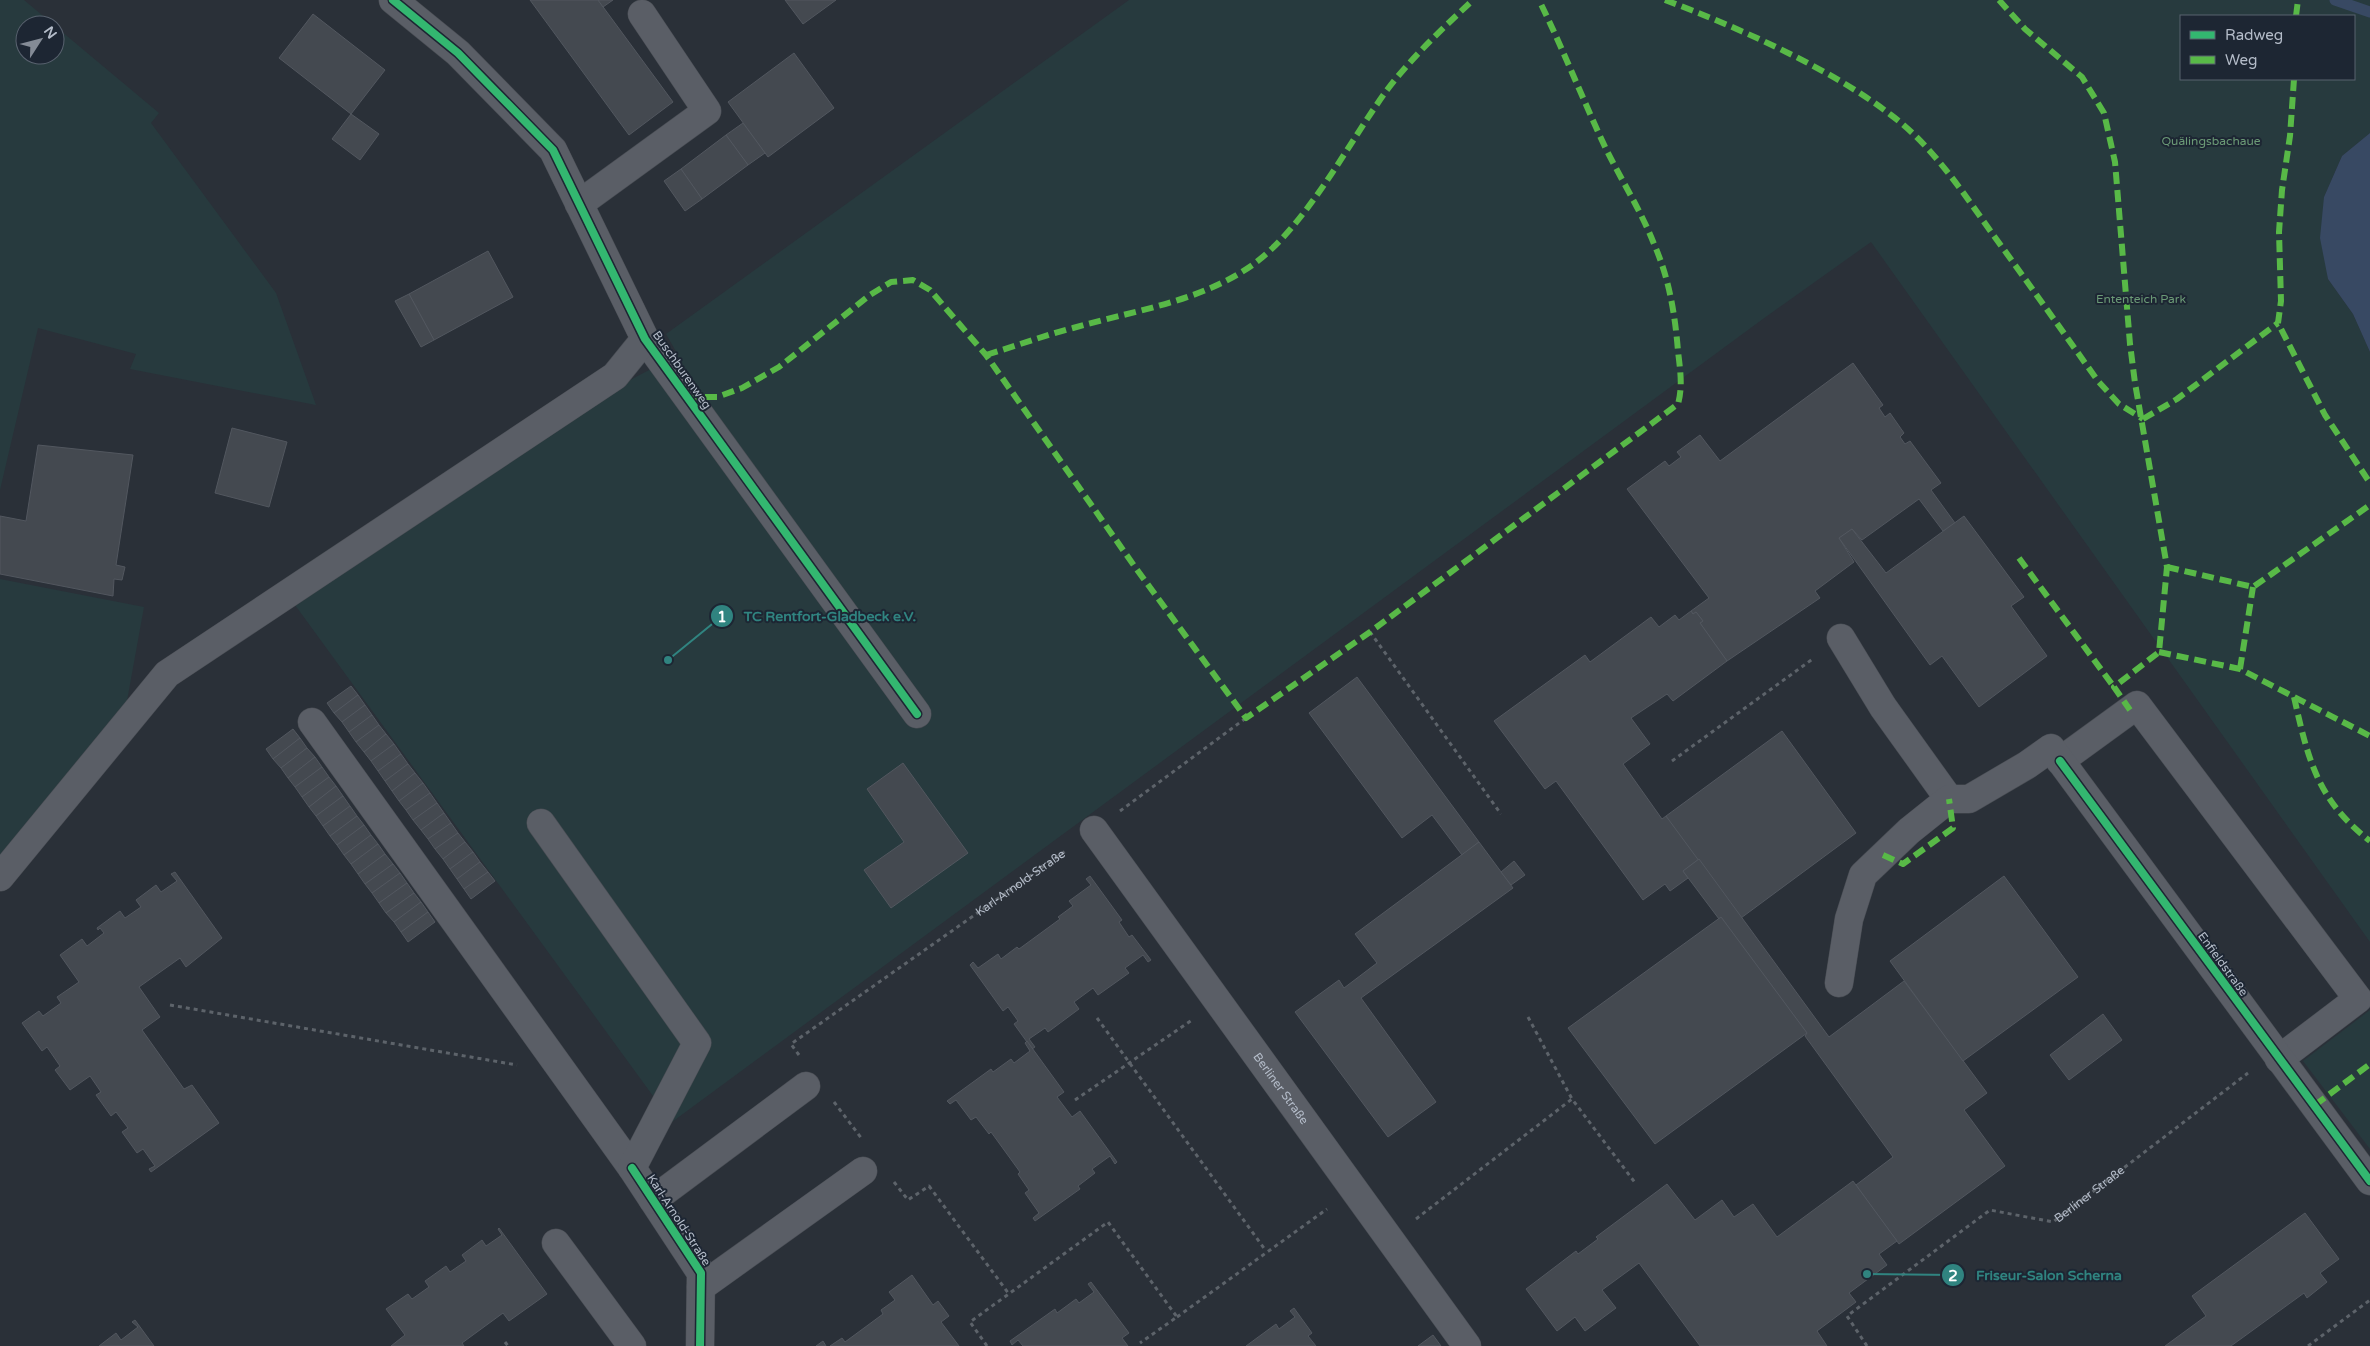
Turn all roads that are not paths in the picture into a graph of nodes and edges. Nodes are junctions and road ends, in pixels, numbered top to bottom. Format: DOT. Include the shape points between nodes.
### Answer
graph roads {
  1 [pos="393,0"];
  2 [pos="642,14"];
  3 [pos="579,204"];
  4 [pos="646,339"];
  5 [pos="1841,638"];
  6 [pos="917,714"];
  7 [pos="312,722"];
  8 [pos="2060,760"];
  9 [pos="1949,799"];
  10 [pos="541,822"];
  11 [pos="1094,830"];
  12 [pos="0,877"];
  13 [pos="1839,983"];
  14 [pos="2277,1056"];
  15 [pos="806,1086"];
  16 [pos="864,1158"];
  17 [pos="632,1168"];
  18 [pos="2370,1180"];
  19 [pos="653,1200"];
  20 [pos="556,1243"];
  21 [pos="701,1286"];
  22 [pos="632,1346"];
  23 [pos="700,1346"];
  24 [pos="1467,1346"];
  1 -- 3 [label="street, Buschburenweg" via="458,53 553,150"];
  2 -- 3 [label="street" via="707,111"];
  3 -- 4 [label="street, Buschburenweg"];
  4 -- 6 [label="street, Buschburenweg"];
  4 -- 12 [label="street" via="616,376 167,674"];
  5 -- 9 [label="street" via="1883,706"];
  7 -- 17 [label="street, Karl-Arnold-Straße"];
  8 -- 9 [label="street" via="2051,748 1969,799"];
  8 -- 14 [label="street, Enfieldstraße"];
  8 -- 14 [label="street" via="2137,705 2358,999"];
  9 -- 13 [label="street" via="1862,875 1849,919"];
  10 -- 17 [label="street" via="697,1043"];
  11 -- 24 [label="street, Berliner Straße"];
  14 -- 18 [label="street, Enfieldstraße"];
  15 -- 19 [label="street"];
  16 -- 21 [label="street"];
  17 -- 19 [label="street, Karl-Arnold-Straße"];
  19 -- 21 [label="street, Karl-Arnold-Straße" via="701,1273"];
  20 -- 22 [label="street"];
  21 -- 23 [label="street, Karl-Arnold-Straße"];
}
